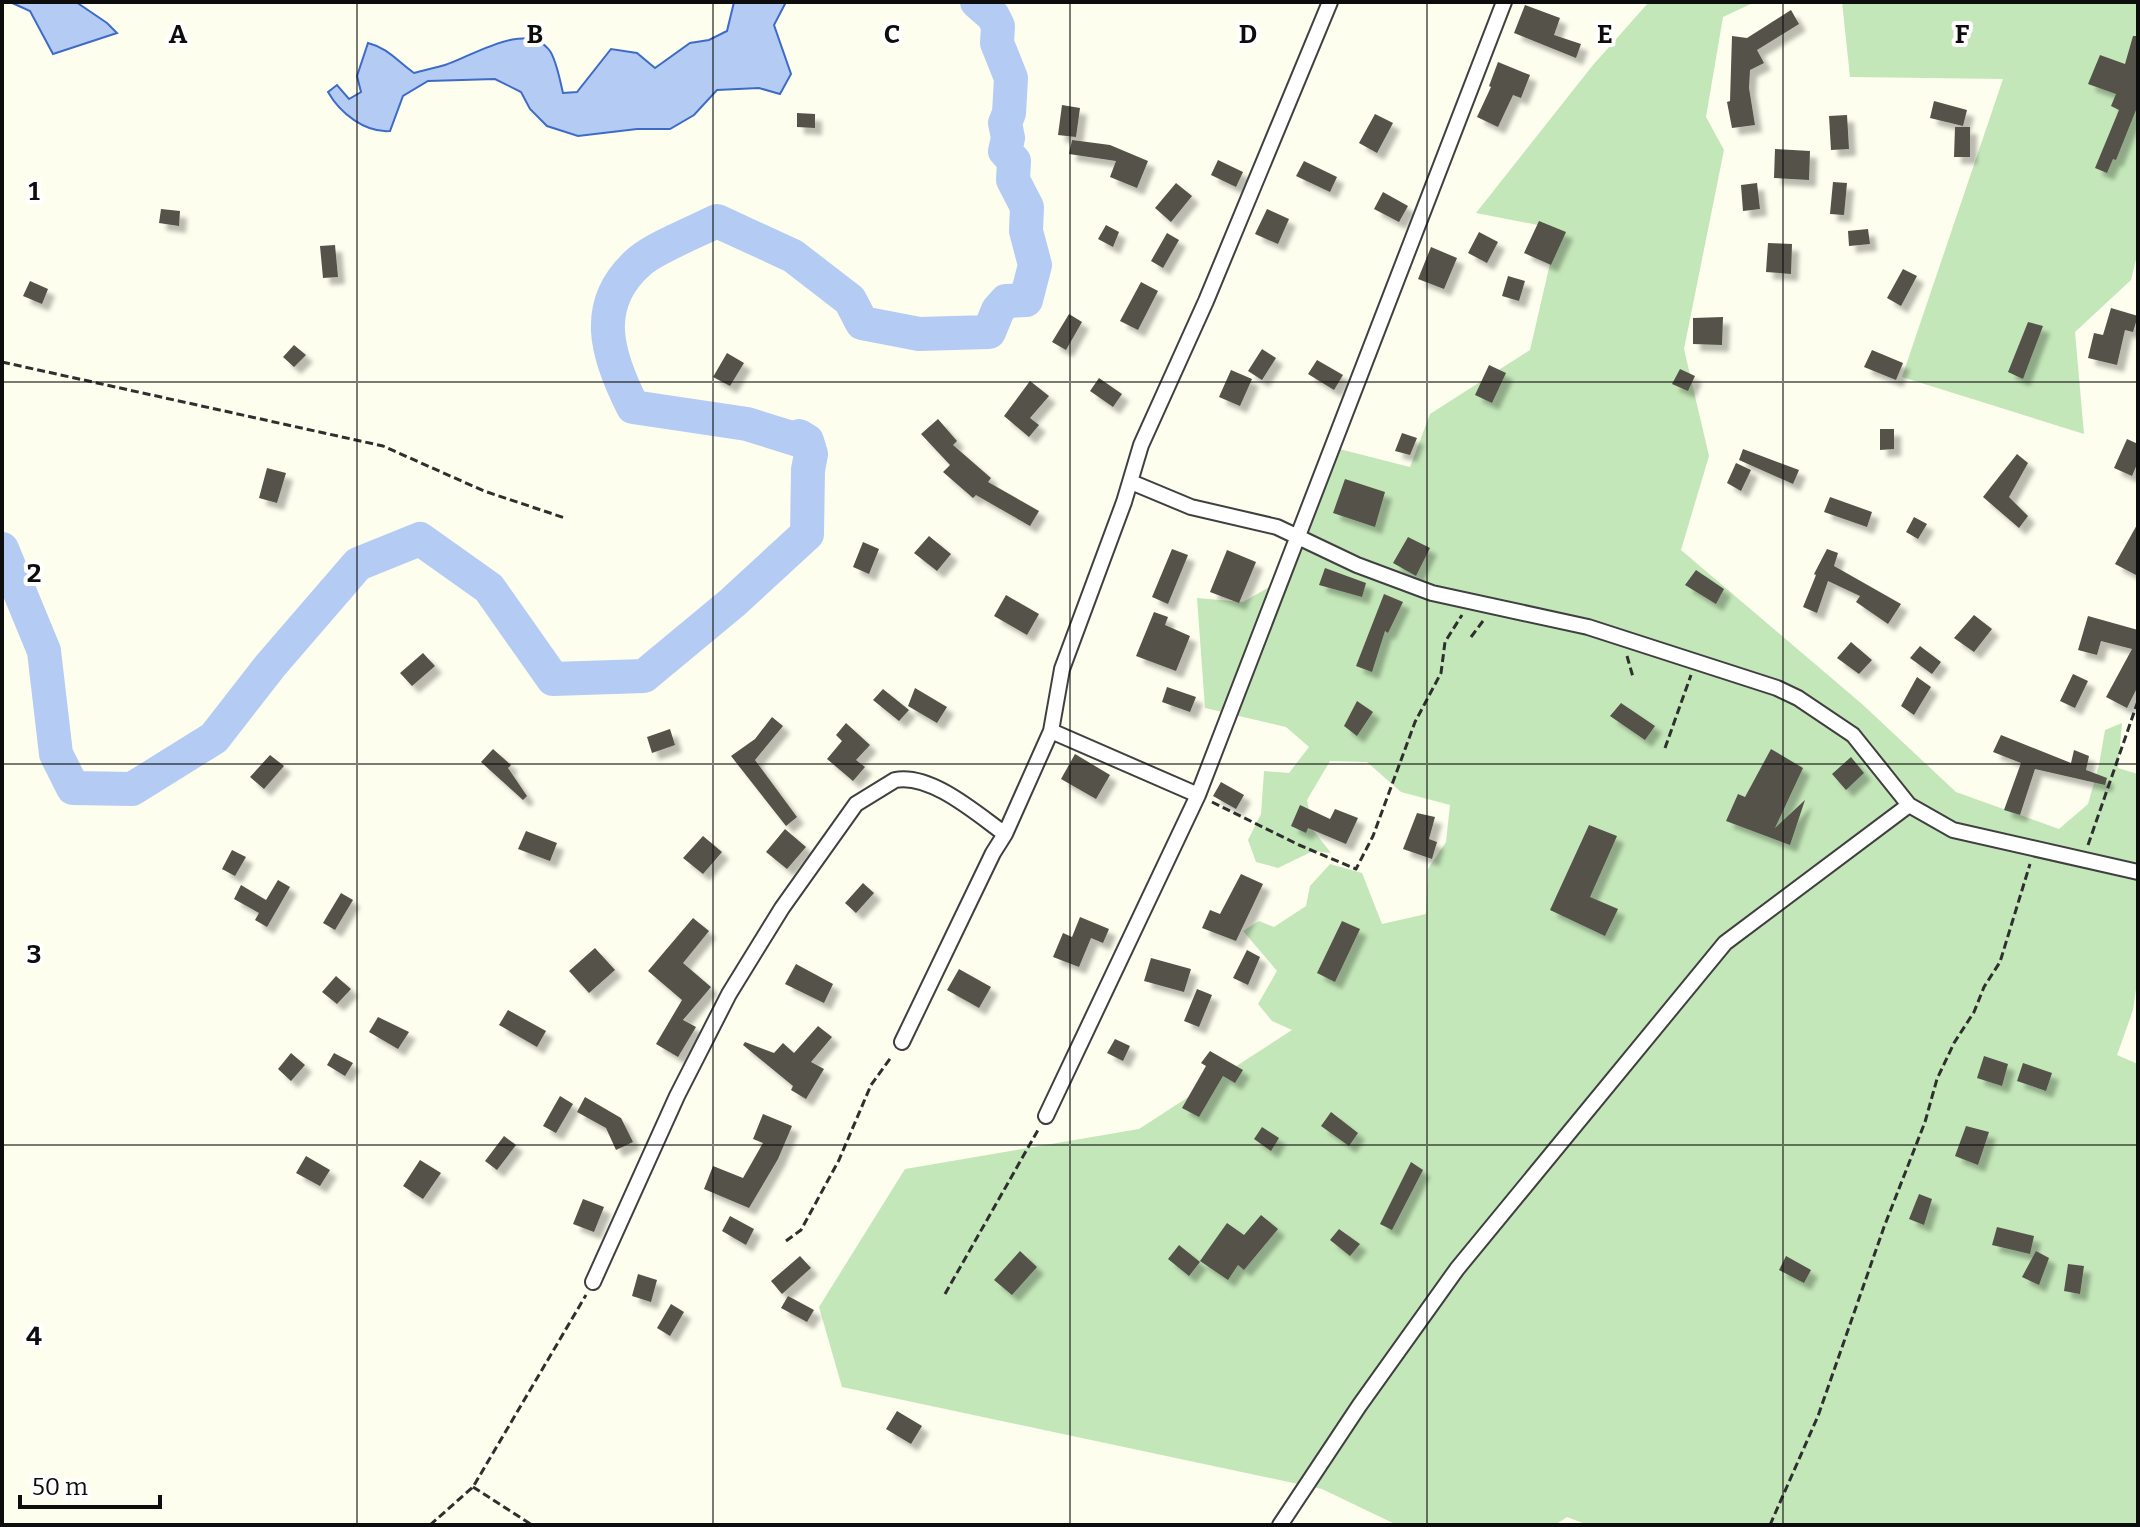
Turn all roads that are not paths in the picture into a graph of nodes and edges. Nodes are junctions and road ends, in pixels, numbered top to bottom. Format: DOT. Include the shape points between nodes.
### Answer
graph roads {
  1 [pos="1330,2"];
  2 [pos="1504,2"];
  3 [pos="1131,482"];
  4 [pos="1297,536"];
  5 [pos="1051,731"];
  6 [pos="1198,795"];
  7 [pos="1909,805"];
  8 [pos="1005,834"];
  9 [pos="2138,872"];
  10 [pos="902,1042"];
  11 [pos="1046,1116"];
  12 [pos="593,1282"];
  13 [pos="1280,1525"];
  1 -- 3 [label="street" via="1152,419"];
  2 -- 4 [label="street"];
  3 -- 4 [label="street" via="1191,507"];
  3 -- 5 [label="street" via="1062,669"];
  4 -- 6 [label="street"];
  4 -- 7 [label="street" via="1432,593 1588,627 1798,698 1853,735"];
  5 -- 6 [label="street"];
  5 -- 8 [label="street"];
  6 -- 11 [label="street"];
  7 -- 9 [label="street" via="1953,830"];
  7 -- 13 [label="street" via="1725,943 1457,1269"];
  8 -- 10 [label="street"];
  8 -- 12 [label="street" via="933,786 902,778 856,804 729,994"];
}
